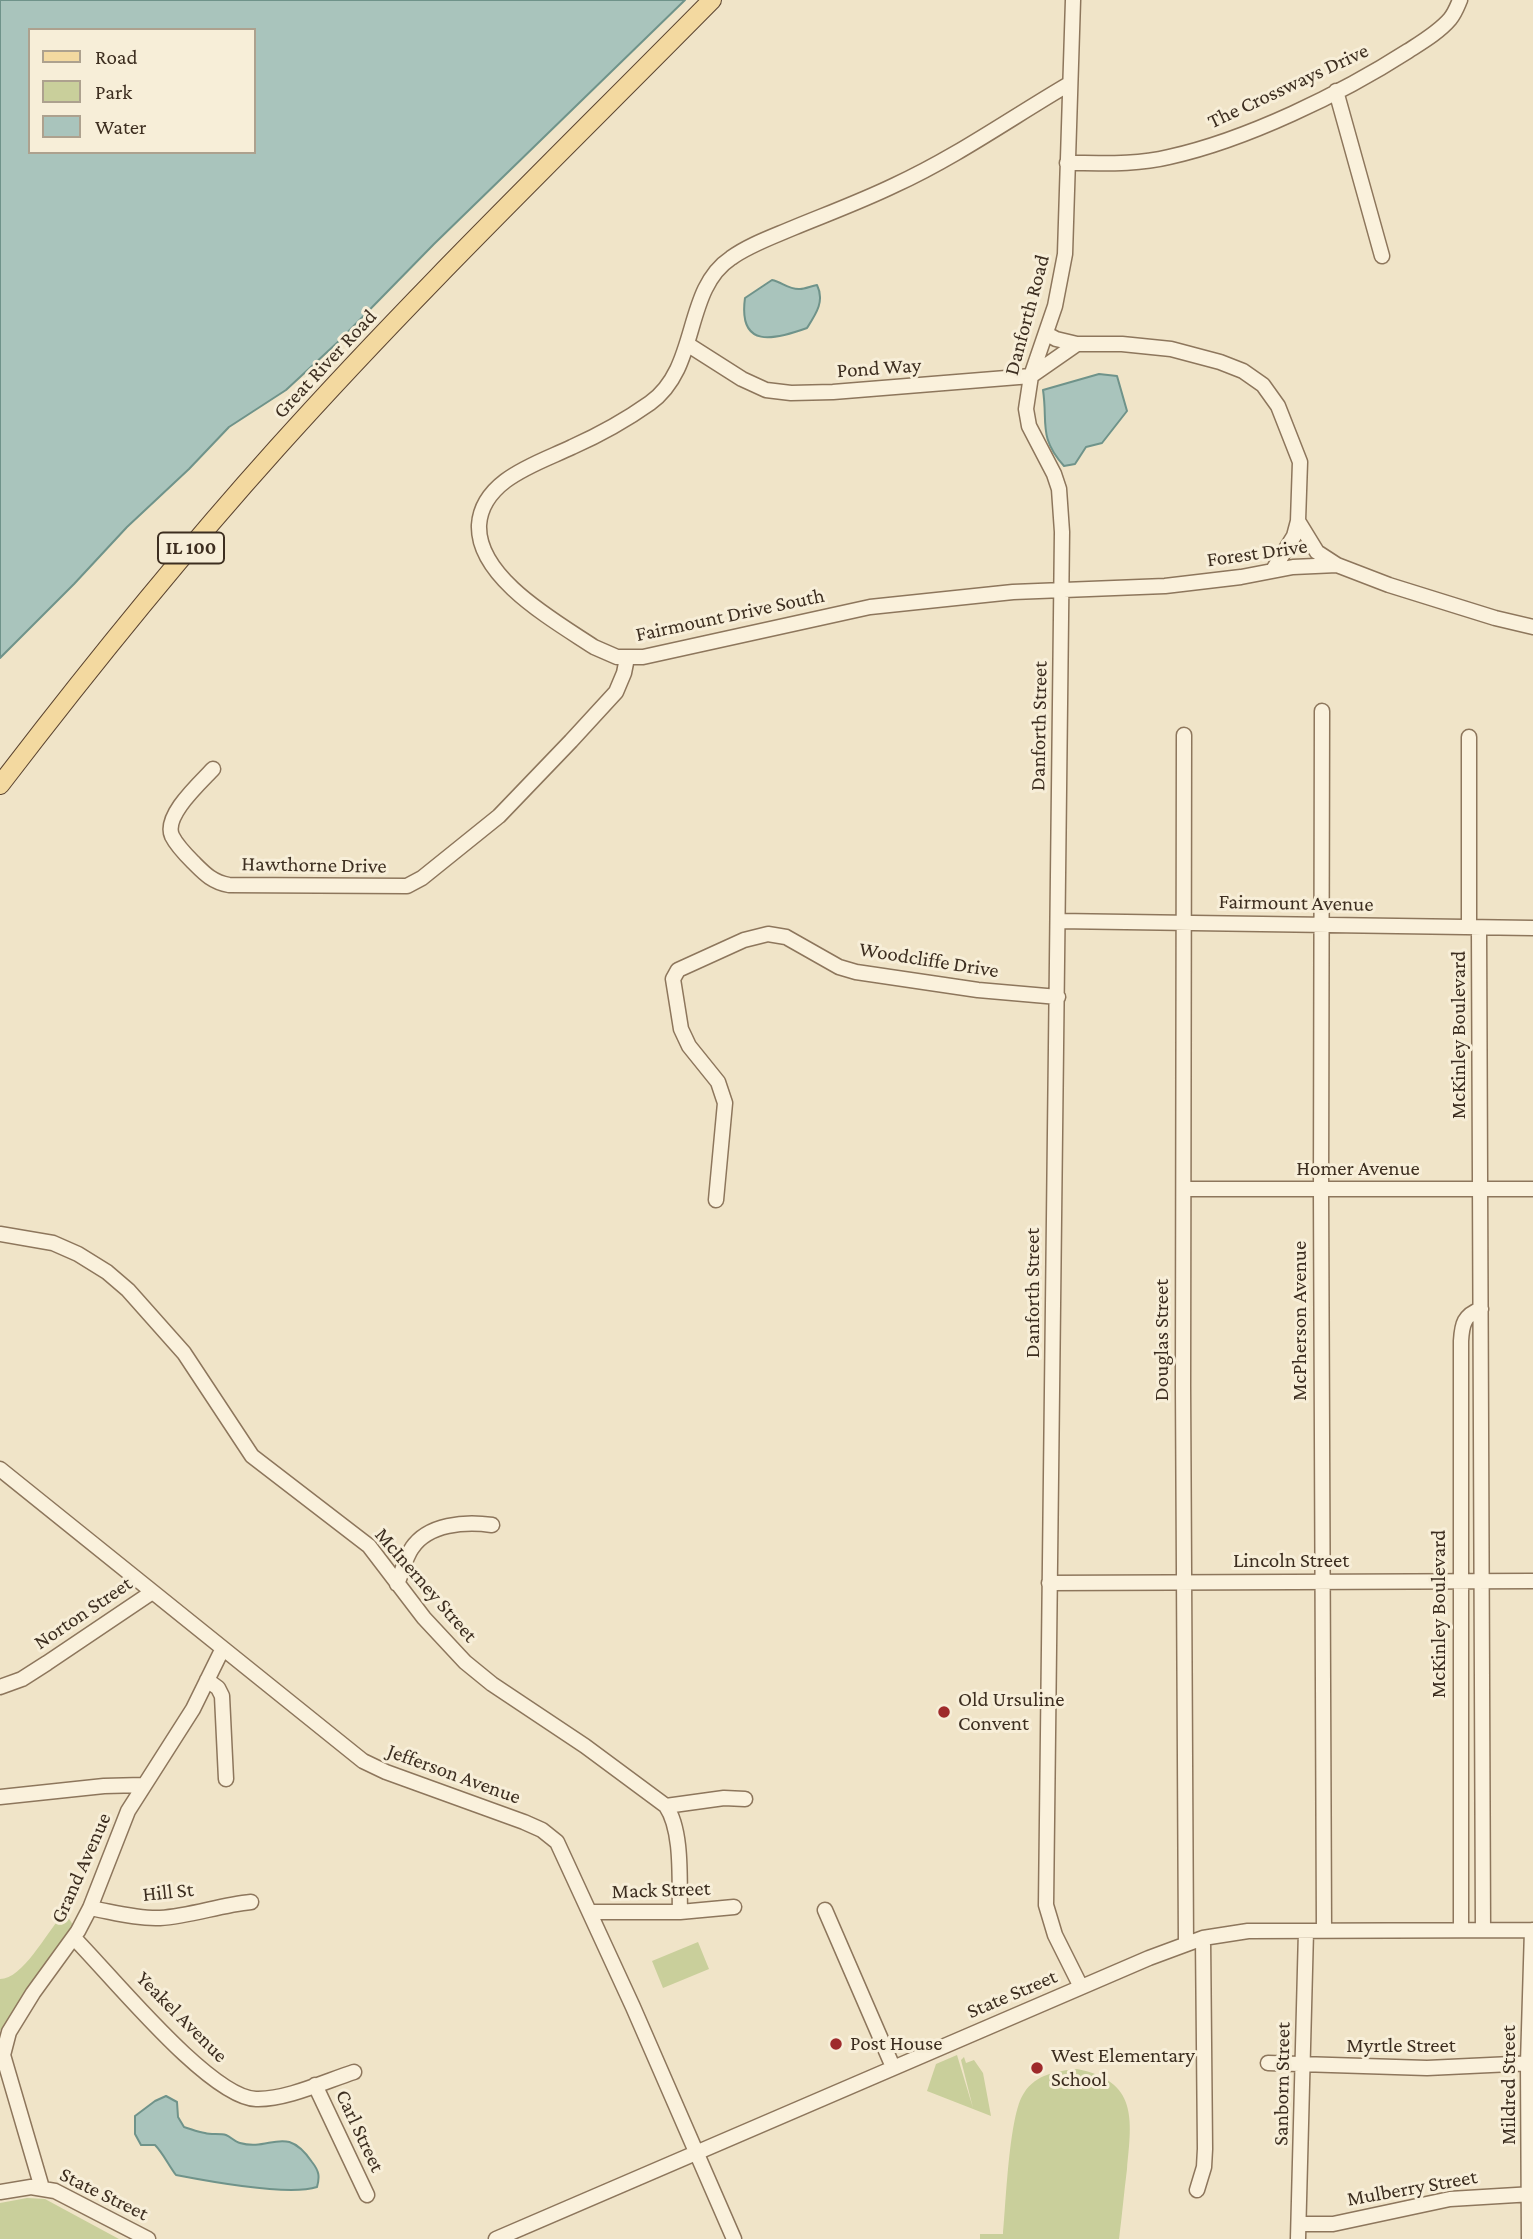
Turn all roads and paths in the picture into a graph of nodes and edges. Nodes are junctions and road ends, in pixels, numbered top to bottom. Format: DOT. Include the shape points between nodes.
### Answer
graph roads {
  1 [pos="712,0"];
  2 [pos="1073,0"];
  3 [pos="1460,0"];
  4 [pos="1069,84"];
  5 [pos="1336,91"];
  6 [pos="1068,163"];
  7 [pos="1382,256"];
  8 [pos="1047,334"];
  9 [pos="687,344"];
  10 [pos="1077,344"];
  11 [pos="1031,376"];
  12 [pos="1298,521"];
  13 [pos="1337,565"];
  14 [pos="1273,570"];
  15 [pos="1062,592"];
  16 [pos="1533,627"];
  17 [pos="627,658"];
  18 [pos="1322,711"];
  19 [pos="1184,735"];
  20 [pos="1469,737"];
  21 [pos="213,769"];
  22 [pos="0,785"];
  23 [pos="1058,920"];
  24 [pos="1182,922"];
  25 [pos="1321,925"];
  26 [pos="1474,928"];
  27 [pos="1533,928"];
  28 [pos="1058,997"];
  29 [pos="1184,1189"];
  30 [pos="1480,1189"];
  31 [pos="1533,1189"];
  32 [pos="1321,1190"];
  33 [pos="716,1200"];
  34 [pos="0,1234"];
  35 [pos="1481,1309"];
  36 [pos="0,1469"];
  37 [pos="492,1525"];
  38 [pos="1460,1581"];
  39 [pos="1481,1581"];
  40 [pos="1533,1581"];
  41 [pos="1322,1582"];
  42 [pos="1049,1583"];
  43 [pos="1184,1583"];
  44 [pos="397,1584"];
  45 [pos="151,1592"];
  46 [pos="222,1650"];
  47 [pos="207,1679"];
  48 [pos="0,1687"];
  49 [pos="226,1779"];
  50 [pos="143,1785"];
  51 [pos="0,1797"];
  52 [pos="745,1799"];
  53 [pos="666,1805"];
  54 [pos="1461,1859"];
  55 [pos="1483,1859"];
  56 [pos="251,1902"];
  57 [pos="90,1908"];
  58 [pos="734,1908"];
  59 [pos="825,1910"];
  60 [pos="590,1912"];
  61 [pos="680,1912"];
  62 [pos="1324,1930"];
  63 [pos="1461,1930"];
  64 [pos="1483,1930"];
  65 [pos="1533,1930"];
  66 [pos="1306,1931"];
  67 [pos="74,1938"];
  68 [pos="1203,1938"];
  69 [pos="1186,1944"];
  70 [pos="1081,1987"];
  71 [pos="3,2043"];
  72 [pos="1268,2063"];
  73 [pos="1531,2063"];
  74 [pos="1304,2065"];
  75 [pos="893,2067"];
  76 [pos="354,2072"];
  77 [pos="316,2085"];
  78 [pos="696,2153"];
  79 [pos="42,2188"];
  80 [pos="1197,2190"];
  81 [pos="0,2192"];
  82 [pos="1532,2194"];
  83 [pos="368,2195"];
  84 [pos="531,2224"];
  85 [pos="1299,2224"];
  86 [pos="148,2239"];
  87 [pos="496,2239"];
  88 [pos="538,2239"];
  89 [pos="734,2239"];
  90 [pos="1298,2239"];
  91 [pos="1529,2239"];
  1 -- 22 [label="main road, Great River Road / IL 100" via="278,447 167,575"];
  2 -- 4 [label="street, Danforth Road"];
  3 -- 5 [label="street, The Crossways Drive" via="1454,15 1439,30"];
  4 -- 6 [label="street, Danforth Road"];
  4 -- 9 [label="street, Fairmount Drive South" via="918,174 734,255 712,278"];
  5 -- 6 [label="street, The Crossways Drive" via="1190,152 1142,161"];
  5 -- 7 [label="street"];
  6 -- 8 [label="street, Danforth Road" via="1065,254"];
  8 -- 10 [label="street"];
  8 -- 11 [label="street, Danforth Road"];
  9 -- 11 [label="street, Pond Way" via="766,390 791,393"];
  9 -- 17 [label="street, Fairmount Drive South" via="671,382 652,402 510,478 489,498 481,517 483,547 504,580 594,648"];
  10 -- 11 [label="street"];
  10 -- 12 [label="street" via="1171,349 1220,362 1263,385 1278,406 1300,462"];
  11 -- 15 [label="street, Danforth Road" via="1026,409 1029,426 1054,474 1061,506"];
  12 -- 13 [label="street" via="1317,552"];
  12 -- 14 [label="street"];
  13 -- 14 [label="street, Forest Drive"];
  13 -- 16 [label="street, Forest Drive"];
  14 -- 15 [label="street, Forest Drive" via="1197,583"];
  15 -- 17 [label="street, Fairmount Drive South" via="1013,592 870,607"];
  15 -- 23 [label="street, Danforth Street"];
  17 -- 21 [label="street, Hawthorne Drive" via="615,692 552,761 492,821 407,886 229,885 214,881 181,850 170,830 177,809"];
  18 -- 25 [label="street, McPherson Avenue"];
  19 -- 24 [label="street, Douglas Street"];
  20 -- 26 [label="street, McKinley Boulevard"];
  23 -- 24 [label="street, Fairmount Avenue"];
  23 -- 28 [label="street, Danforth Street"];
  24 -- 25 [label="street, Fairmount Avenue"];
  24 -- 29 [label="street, Douglas Street"];
  25 -- 26 [label="street, Fairmount Avenue"];
  25 -- 32 [label="street, McPherson Avenue"];
  26 -- 27 [label="street, Fairmount Avenue"];
  26 -- 30 [label="street, McKinley Boulevard"];
  28 -- 33 [label="street, Woodcliffe Drive" via="856,972 786,937 768,934 756,935 678,970 673,979 681,1029 718,1082 725,1103"];
  28 -- 42 [label="street, Danforth Street"];
  29 -- 32 [label="street, Homer Avenue"];
  29 -- 43 [label="street, Douglas Street"];
  30 -- 31 [label="street, Homer Avenue"];
  30 -- 32 [label="street, Homer Avenue"];
  30 -- 35 [label="street, McKinley Boulevard"];
  32 -- 41 [label="street, McPherson Avenue"];
  34 -- 44 [label="street, McInerney Street" via="53,1243 107,1272 128,1290 184,1353 252,1457 369,1546"];
  35 -- 38 [label="street, McKinley Boulevard" via="1464,1319 1461,1341"];
  35 -- 39 [label="street, McKinley Boulevard"];
  36 -- 45 [label="street, Jefferson Avenue"];
  37 -- 44 [label="street" via="457,1525 422,1536 410,1550"];
  38 -- 39 [label="street, Lincoln Street"];
  38 -- 41 [label="street, Lincoln Street"];
  38 -- 54 [label="street, McKinley Boulevard"];
  39 -- 40 [label="street, Lincoln Street"];
  39 -- 55 [label="street, McKinley Boulevard"];
  41 -- 43 [label="street, Lincoln Street"];
  41 -- 62 [label="street, McPherson Avenue"];
  42 -- 43 [label="street, Lincoln Street"];
  42 -- 70 [label="street, Danforth Street" via="1046,1905"];
  43 -- 69 [label="street, Douglas Street"];
  44 -- 53 [label="street, McInerney Street" via="444,1642 482,1677"];
  45 -- 46 [label="street, Jefferson Avenue"];
  45 -- 48 [label="street, Norton Street" via="22,1679"];
  46 -- 47 [label="street, Grand Avenue"];
  46 -- 60 [label="street, Jefferson Avenue" via="373,1767 548,1834 561,1847"];
  47 -- 49 [label="street" via="222,1696"];
  47 -- 50 [label="street, Grand Avenue" via="177,1736"];
  50 -- 51 [label="street"];
  50 -- 57 [label="street, Grand Avenue"];
  52 -- 53 [label="street"];
  53 -- 61 [label="street" via="676,1834"];
  54 -- 55 [label="street"];
  54 -- 63 [label="street, McKinley Boulevard"];
  55 -- 64 [label="street, McKinley Boulevard"];
  56 -- 57 [label="street, Hill St" via="158,1918"];
  57 -- 67 [label="street, Grand Avenue"];
  58 -- 61 [label="street, Mack Street"];
  59 -- 75 [label="street"];
  60 -- 61 [label="street, Mack Street"];
  60 -- 78 [label="street, Jefferson Avenue"];
  62 -- 63 [label="street, State Street"];
  62 -- 66 [label="street, State Street"];
  63 -- 64 [label="street, State Street"];
  64 -- 65 [label="street, State Street"];
  65 -- 73 [label="street, Mildred Street"];
  66 -- 68 [label="street, State Street" via="1236,1932"];
  66 -- 74 [label="street, Sanborn Street"];
  67 -- 71 [label="street, Grand Avenue"];
  67 -- 77 [label="street, Yeakel Avenue" via="170,2040 227,2089 258,2099"];
  68 -- 69 [label="street, State Street"];
  68 -- 80 [label="street" via="1205,2149"];
  69 -- 70 [label="street, State Street"];
  70 -- 75 [label="street, State Street"];
  71 -- 79 [label="street, Grand Avenue"];
  72 -- 74 [label="street, Myrtle Street"];
  73 -- 74 [label="street, Myrtle Street" via="1426,2068"];
  73 -- 82 [label="street, Mildred Street"];
  74 -- 85 [label="street, Sanborn Street"];
  75 -- 78 [label="street, State Street"];
  76 -- 77 [label="street, Yeakel Avenue"];
  77 -- 83 [label="street, Carl Street"];
  78 -- 84 [label="street, State Street"];
  78 -- 89 [label="street, Jefferson Avenue"];
  79 -- 81 [label="street, State Street"];
  79 -- 86 [label="street, State Street"];
  82 -- 85 [label="street, Mulberry Street" via="1450,2199 1333,2224"];
  82 -- 91 [label="street, Mildred Street"];
  84 -- 87 [label="street, State Street"];
  84 -- 88 [label="street"];
  85 -- 90 [label="street, Sanborn Street"];
}
